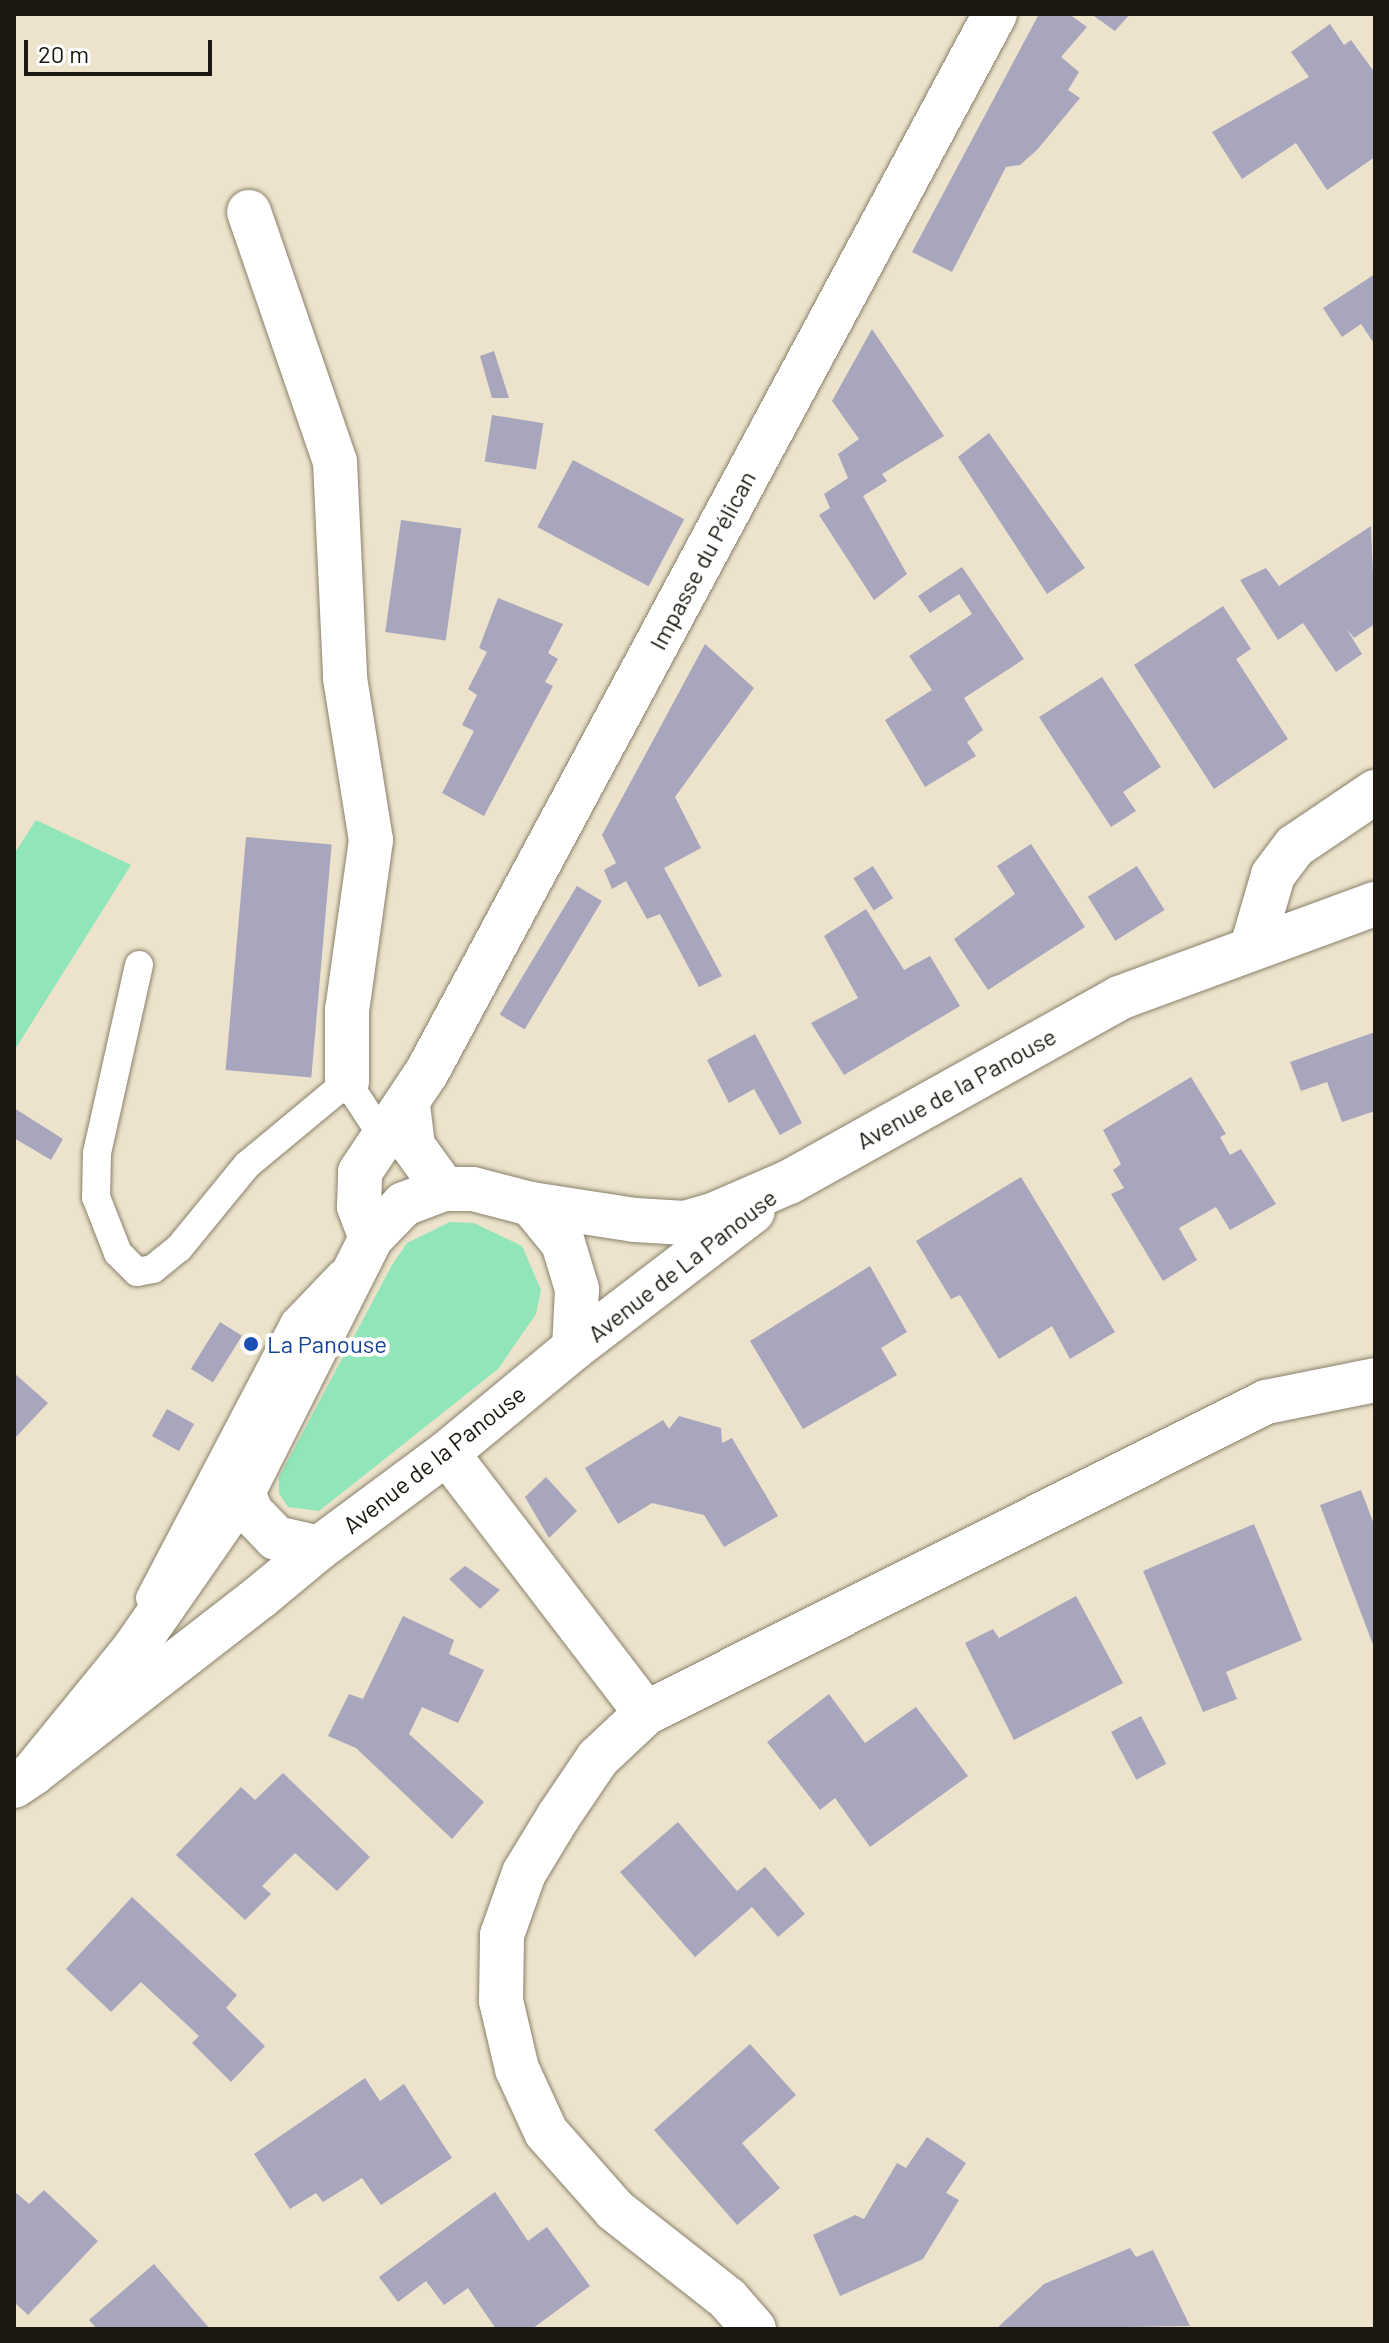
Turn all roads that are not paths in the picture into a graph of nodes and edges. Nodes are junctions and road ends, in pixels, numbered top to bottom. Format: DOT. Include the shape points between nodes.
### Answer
graph roads {
  1 [pos="995,14"];
  2 [pos="249,212"];
  3 [pos="1375,792"];
  4 [pos="1375,904"];
  5 [pos="1252,947"];
  6 [pos="139,965"];
  7 [pos="347,1082"];
  8 [pos="394,1120"];
  9 [pos="789,1182"];
  10 [pos="444,1189"];
  11 [pos="531,1204"];
  12 [pos="366,1245"];
  13 [pos="574,1348"];
  14 [pos="1375,1380"];
  15 [pos="447,1453"];
  16 [pos="243,1492"];
  17 [pos="319,1548"];
  18 [pos="111,1677"];
  19 [pos="646,1713"];
  20 [pos="24,1780"];
  21 [pos="754,2329"];
  1 -- 8 [label="street, Impasse du Pélican"];
  2 -- 7 [label="street" via="335,462 345,678 371,840 347,1010"];
  3 -- 5 [label="street" via="1295,846 1273,875"];
  4 -- 5 [label="street, Avenue de la Panouse"];
  5 -- 9 [label="street, Avenue de la Panouse" via="1119,998"];
  6 -- 7 [label="lane" via="97,1153 96,1197 118,1253 137,1272 153,1269 179,1248 247,1165"];
  7 -- 8 [label="lane"];
  8 -- 10 [label="street"];
  8 -- 12 [label="street, Impasse du Pélican" via="360,1172"];
  9 -- 11 [label="street, Avenue de la Panouse" via="685,1223"];
  9 -- 13 [label="street, Avenue de La Panouse"];
  10 -- 11 [label="street, Avenue de la Panouse" via="473,1189"];
  10 -- 12 [label="street, Avenue de la Panouse" via="404,1204"];
  11 -- 13 [label="street, Avenue de la Panouse" via="563,1243 577,1289"];
  12 -- 16 [label="street, Avenue de la Panouse"];
  12 -- 18 [label="lane" via="295,1322"];
  13 -- 15 [label="street, Avenue de la Panouse"];
  14 -- 19 [label="street" via="1266,1402"];
  15 -- 17 [label="street, Avenue de la Panouse"];
  15 -- 19 [label="street"];
  16 -- 17 [label="street, Avenue de la Panouse" via="251,1512 276,1538"];
  16 -- 18 [label="street, Avenue de la Panouse"];
  17 -- 20 [label="street, Avenue de la Panouse"];
  18 -- 20 [label="street, Avenue de la Panouse"];
  19 -- 21 [label="street" via="598,1758 524,1873 502,1935 501,2001 517,2069 546,2132 615,2210 728,2299"];
}
